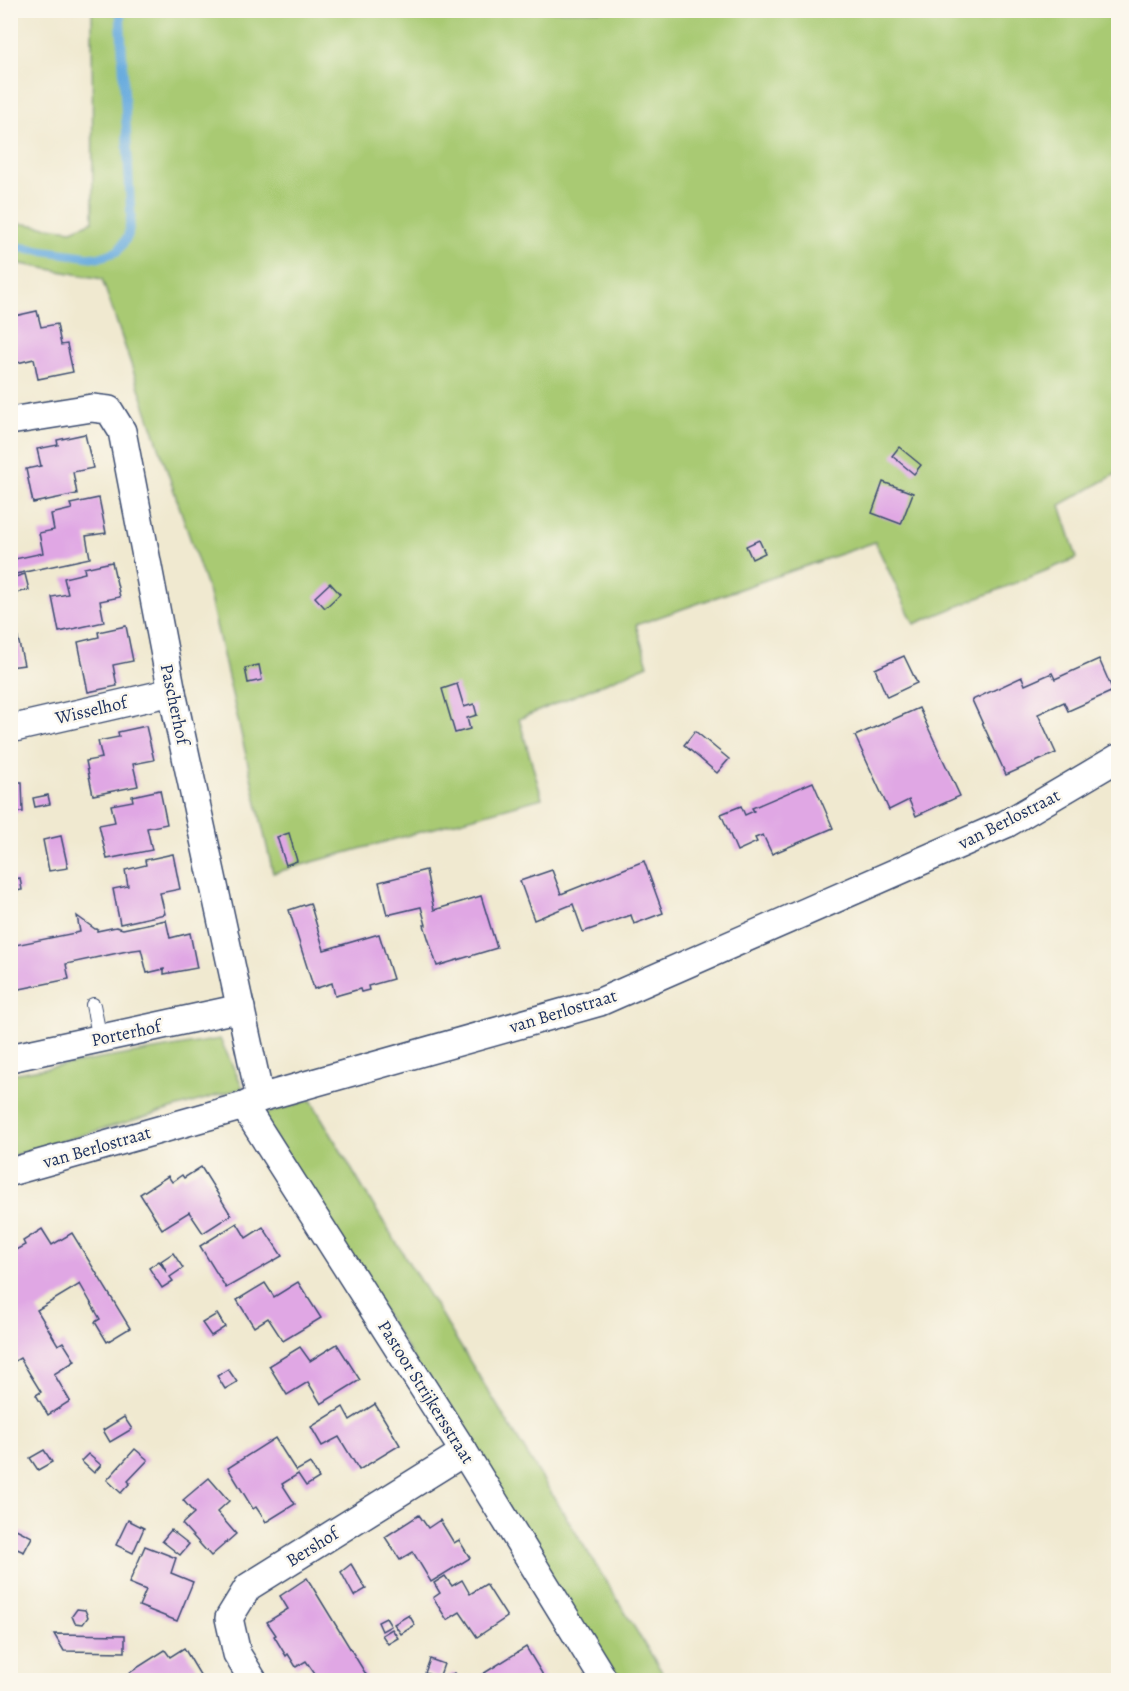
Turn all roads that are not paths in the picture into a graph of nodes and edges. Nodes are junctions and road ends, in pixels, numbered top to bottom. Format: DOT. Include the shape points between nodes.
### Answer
graph roads {
  1 [pos="10,421"];
  2 [pos="172,692"];
  3 [pos="10,729"];
  4 [pos="1119,758"];
  5 [pos="93,1005"];
  6 [pos="242,1008"];
  7 [pos="100,1039"];
  8 [pos="10,1058"];
  9 [pos="252,1102"];
  10 [pos="10,1172"];
  11 [pos="464,1452"];
  12 [pos="253,1680"];
  13 [pos="604,1680"];
  1 -- 2 [label="street, Pascherhof" via="92,408 109,410 123,431"];
  2 -- 3 [label="street, Wisselhof"];
  2 -- 6 [label="street, Pascherhof"];
  4 -- 9 [label="street, van Berlostraat" via="1006,824 600,1002"];
  5 -- 7 [label="lane"];
  6 -- 7 [label="street, Porterhof"];
  6 -- 9 [label="street, Pascherhof"];
  7 -- 8 [label="street, Porterhof"];
  9 -- 10 [label="street, van Berlostraat"];
  9 -- 11 [label="street, Pastoor Strijkersstraat"];
  11 -- 12 [label="street, Bershof" via="248,1587 229,1618 237,1654"];
  11 -- 13 [label="street, Pastoor Strijkersstraat"];
}
